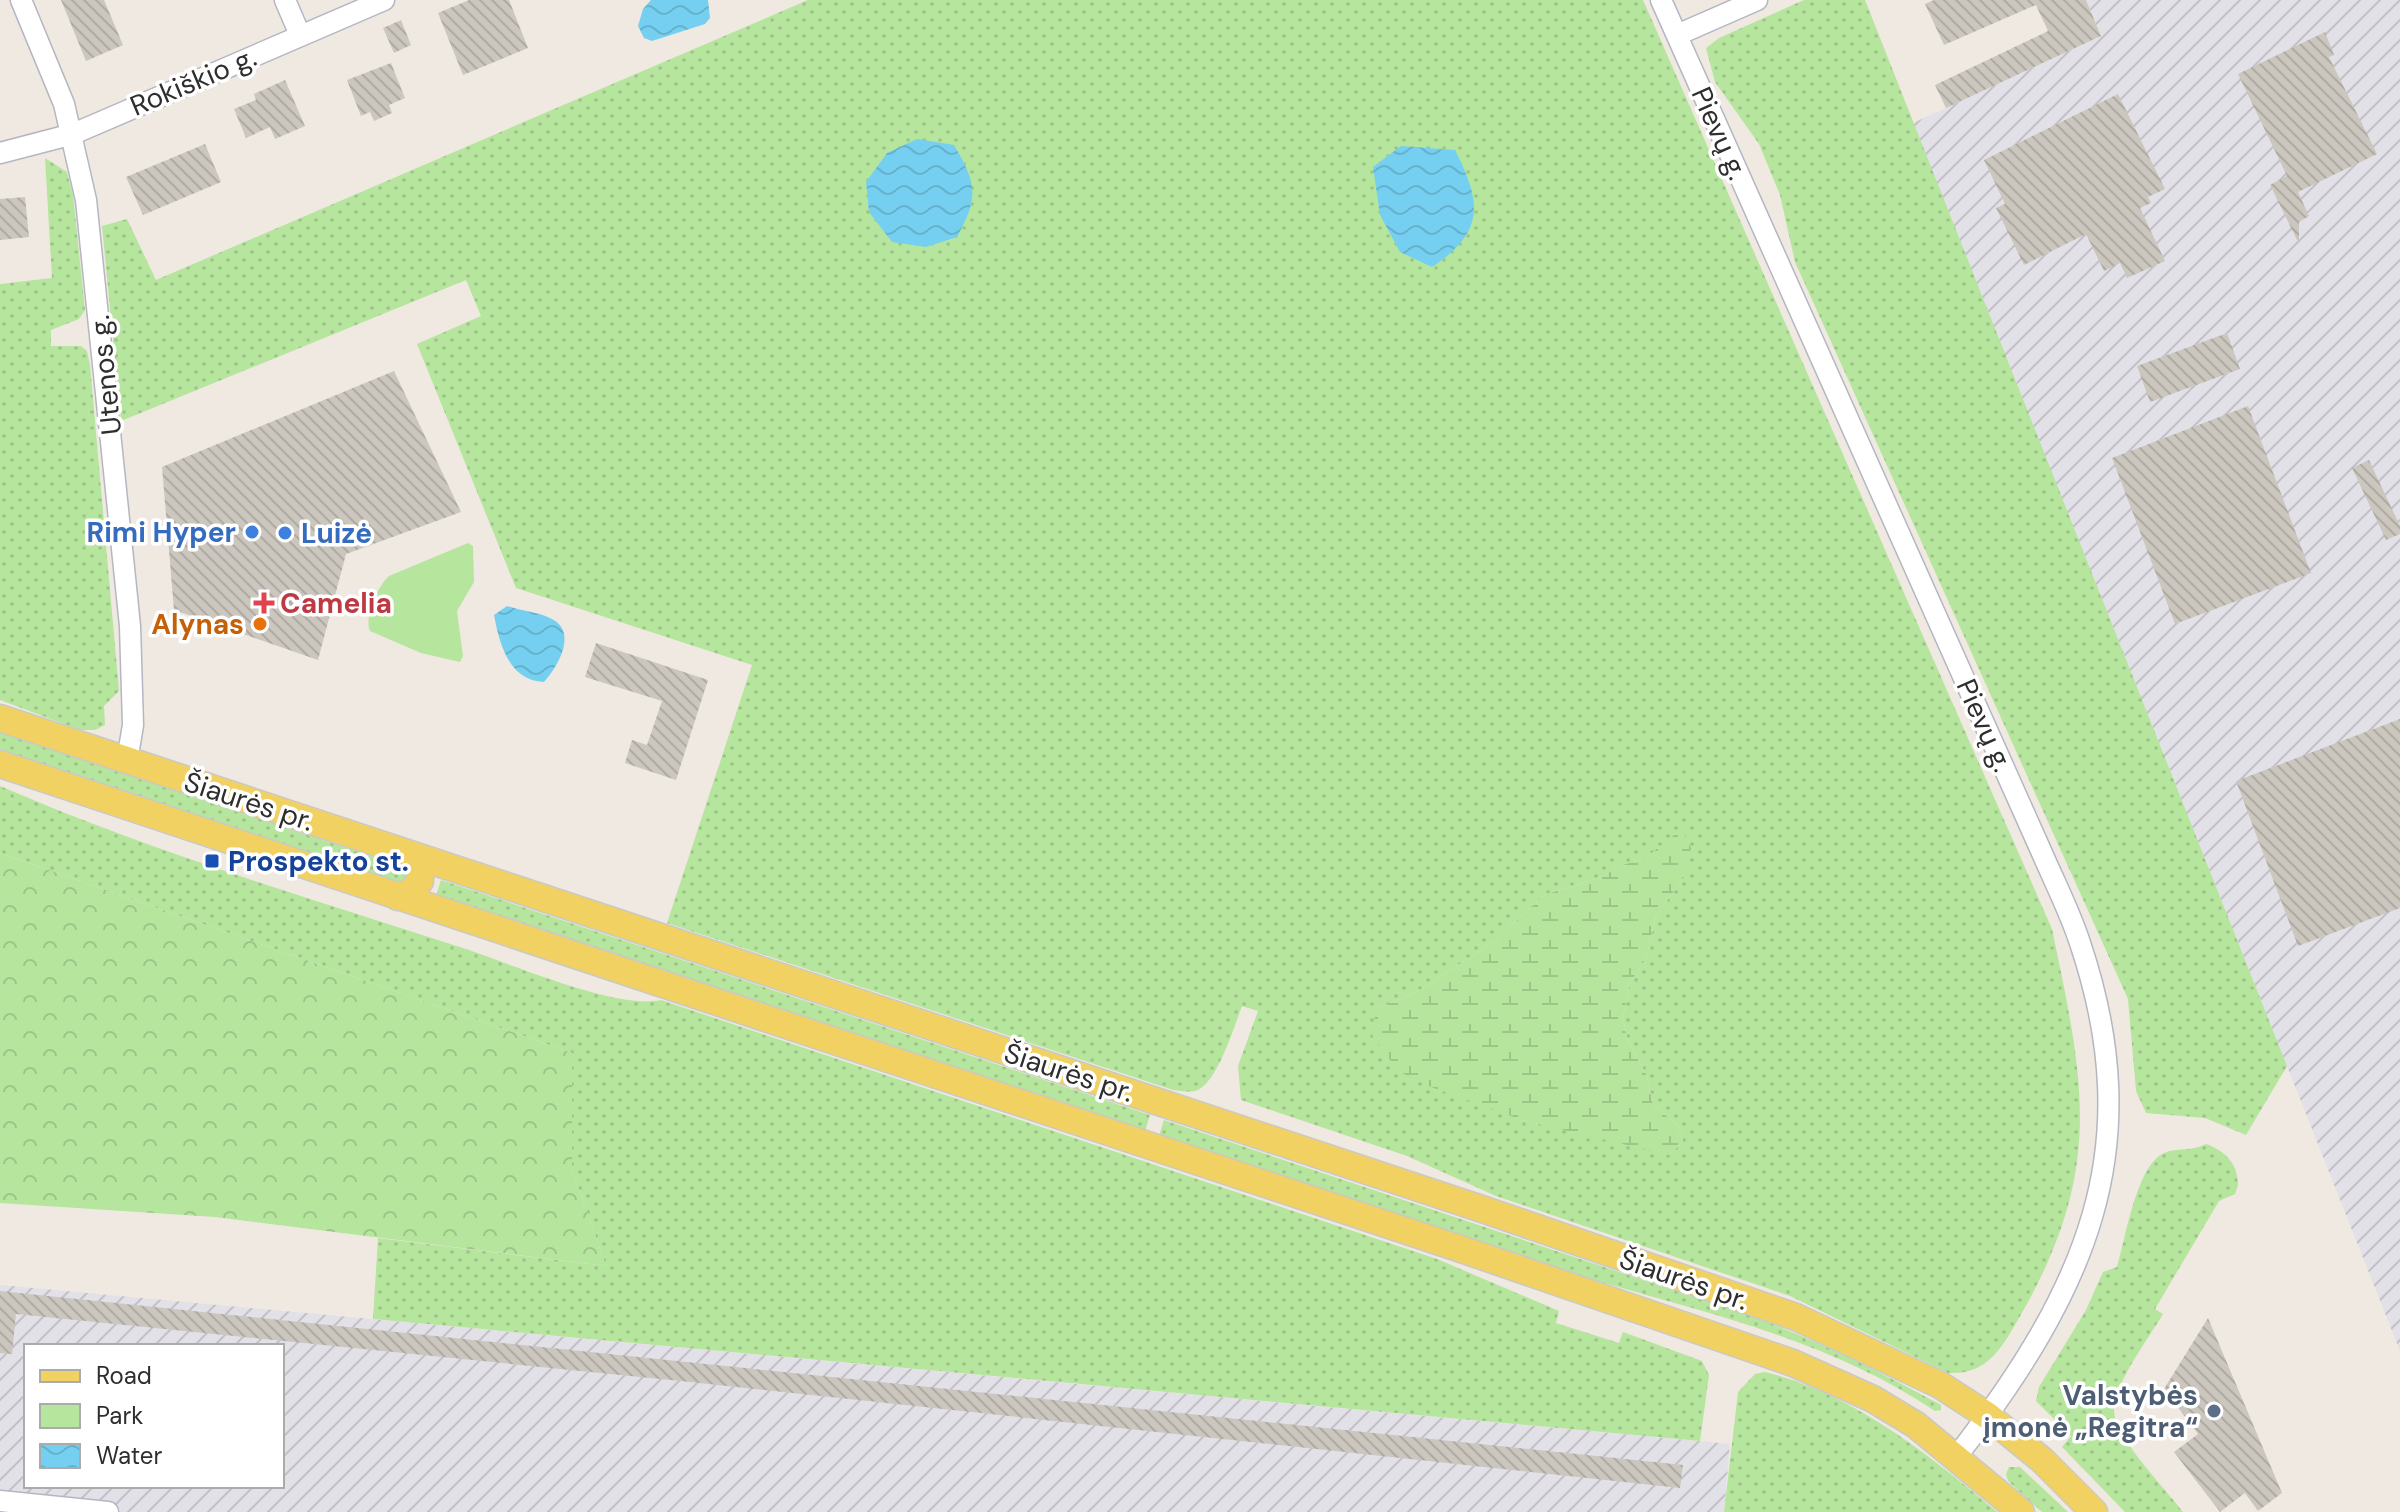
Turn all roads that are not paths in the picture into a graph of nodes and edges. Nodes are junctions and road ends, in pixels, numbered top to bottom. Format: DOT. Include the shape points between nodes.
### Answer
graph roads {
  1 [pos="21,0"];
  2 [pos="285,0"];
  3 [pos="384,0"];
  4 [pos="1661,0"];
  5 [pos="1757,0"];
  6 [pos="300,35"];
  7 [pos="1677,35"];
  8 [pos="73,134"];
  9 [pos="0,153"];
  10 [pos="0,718"];
  11 [pos="127,761"];
  12 [pos="0,764"];
  13 [pos="412,855"];
  14 [pos="398,897"];
  15 [pos="1988,1416"];
  16 [pos="1957,1456"];
  17 [pos="0,1501"];
  18 [pos="108,1512"];
  19 [pos="2021,1512"];
  20 [pos="2094,1512"];
  1 -- 8 [label="street, Utenos g."];
  2 -- 6 [label="street"];
  3 -- 6 [label="street, Rokiškio g."];
  4 -- 7 [label="street, Pievų g."];
  5 -- 7 [label="street"];
  6 -- 8 [label="street, Rokiškio g."];
  7 -- 15 [label="street, Pievų g." via="2042,853 2096,998 2109,1102 2099,1198 2081,1256 2053,1312"];
  8 -- 9 [label="street, Rokiškio g."];
  8 -- 11 [label="street, Utenos g." via="86,200 130,626 133,725"];
  10 -- 11 [label="main road, Šiaurės pr."];
  11 -- 13 [label="main road, Šiaurės pr."];
  12 -- 14 [label="main road, Šiaurės pr."];
  13 -- 14 [label="main road" via="420,881"];
  13 -- 15 [label="main road, Šiaurės pr." via="1796,1317 1940,1385"];
  14 -- 16 [label="main road, Šiaurės pr." via="1793,1363 1873,1399"];
  15 -- 16 [label="street, Pievų g."];
  15 -- 20 [label="main road, Šiaurės pr."];
  16 -- 19 [label="main road, Šiaurės pr."];
  17 -- 18 [label="street"];
}
